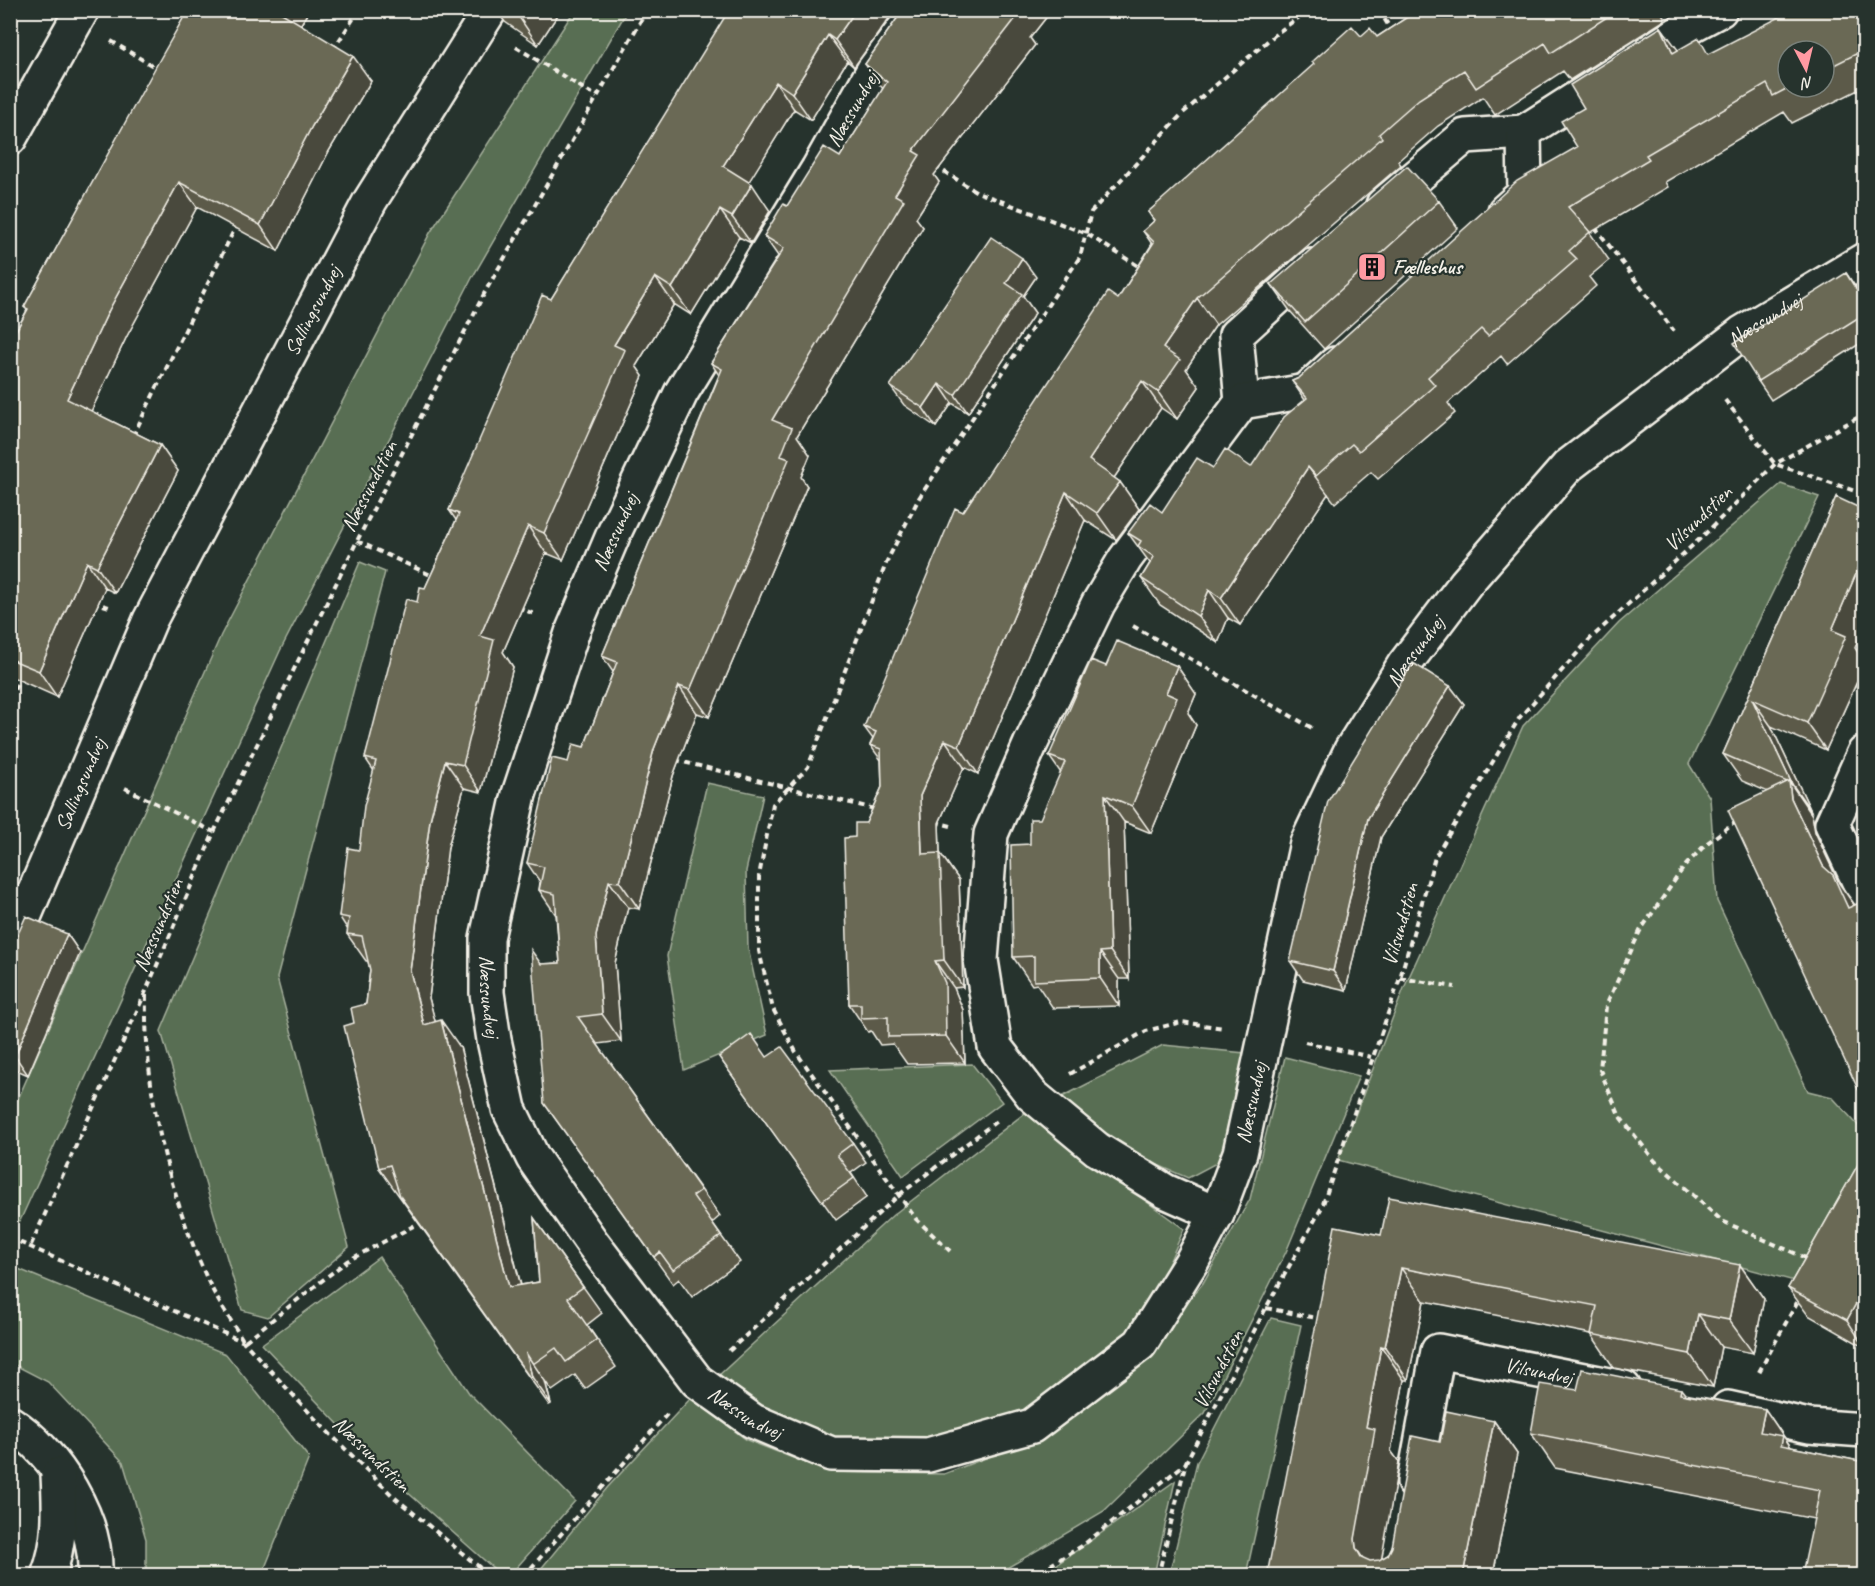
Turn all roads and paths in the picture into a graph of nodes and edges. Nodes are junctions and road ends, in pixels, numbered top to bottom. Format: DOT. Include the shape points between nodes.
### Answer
graph roads {
  1 [pos="359,10"];
  2 [pos="490,10"];
  3 [pos="647,10"];
  4 [pos="918,10"];
  5 [pos="1309,10"];
  6 [pos="1379,10"];
  7 [pos="1720,10"];
  8 [pos="80,16"];
  9 [pos="1397,40"];
  10 [pos="332,52"];
  11 [pos="536,59"];
  12 [pos="167,75"];
  13 [pos="597,97"];
  14 [pos="1524,132"];
  15 [pos="10,138"];
  16 [pos="926,160"];
  17 [pos="242,214"];
  18 [pos="1592,222"];
  19 [pos="1481,232"];
  20 [pos="1084,233"];
  21 [pos="1864,260"];
  22 [pos="1145,270"];
  23 [pos="1358,343"];
  24 [pos="1699,364"];
  25 [pos="1242,402"];
  26 [pos="1864,414"];
  27 [pos="129,444"];
  28 [pos="1774,464"];
  29 [pos="1864,494"];
  30 [pos="357,541"];
  31 [pos="440,579"];
  32 [pos="92,601"];
  33 [pos="150,620"];
  34 [pos="1143,633"];
  35 [pos="24,669"];
  36 [pos="10,699"];
  37 [pos="1351,750"];
  38 [pos="1864,753"];
  39 [pos="673,759"];
  40 [pos="788,788"];
  41 [pos="148,801"];
  42 [pos="885,811"];
  43 [pos="925,820"];
  44 [pos="1742,822"];
  45 [pos="958,828"];
  46 [pos="214,832"];
  47 [pos="1864,892"];
  48 [pos="10,950"];
  49 [pos="1400,978"];
  50 [pos="1455,987"];
  51 [pos="146,991"];
  52 [pos="1266,1033"];
  53 [pos="1371,1057"];
  54 [pos="1032,1095"];
  55 [pos="899,1195"];
  56 [pos="1217,1214"];
  57 [pos="424,1220"];
  58 [pos="10,1238"];
  59 [pos="31,1245"];
  60 [pos="950,1251"];
  61 [pos="1819,1264"];
  62 [pos="1801,1296"];
  63 [pos="1266,1308"];
  64 [pos="1323,1319"];
  65 [pos="244,1342"];
  66 [pos="697,1381"];
  67 [pos="1657,1394"];
  68 [pos="1703,1403"];
  69 [pos="1738,1410"];
  70 [pos="10,1423"];
  71 [pos="1864,1430"];
  72 [pos="1186,1462"];
  73 [pos="57,1468"];
  74 [pos="1409,1508"];
  75 [pos="48,1575"];
  76 [pos="95,1575"];
  77 [pos="490,1575"];
  78 [pos="524,1575"];
  79 [pos="1032,1575"];
  80 [pos="1158,1575"];
  1 -- 10 [label="path"];
  2 -- 33 [label="street, Sallingsundvej" via="370,201"];
  3 -- 13 [label="path, Næssundstien"];
  4 -- 66 [label="street, Næssundvej" via="873,71 681,393 614,533 573,630 519,794 487,938 487,993 509,1109 533,1158"];
  5 -- 20 [label="path" via="1183,113 1091,212"];
  6 -- 9 [label="path"];
  7 -- 14 [label="street"];
  8 -- 12 [label="path"];
  8 -- 15 [label="street"];
  11 -- 13 [label="path"];
  13 -- 30 [label="path, Næssundstien" via="485,292"];
  14 -- 19 [label="street" via="1525,193"];
  14 -- 25 [label="street" via="1465,136 1236,335"];
  16 -- 20 [label="path" via="977,192"];
  17 -- 27 [label="path"];
  18 -- 24 [label="path"];
  20 -- 22 [label="path"];
  20 -- 40 [label="path" via="1080,257 919,498 887,561 808,767"];
  21 -- 24 [label="street, Næssundvej" via="1742,333"];
  23 -- 25 [label="street" via="1306,391"];
  24 -- 28 [label="path"];
  24 -- 37 [label="street, Næssundvej" via="1568,466 1459,592 1404,665"];
  25 -- 54 [label="street" via="1125,559 1098,604 991,834 981,960 995,1047"];
  26 -- 28 [label="path, Vilsundstien"];
  28 -- 29 [label="path"];
  28 -- 49 [label="path, Vilsundstien" via="1704,535 1591,638 1520,717 1435,857"];
  30 -- 31 [label="path"];
  30 -- 46 [label="path, Næssundstien"];
  32 -- 33 [label="path"];
  33 -- 48 [label="street, Sallingsundvej"];
  34 -- 37 [label="path"];
  35 -- 36 [label="path"];
  37 -- 52 [label="street, Næssundvej" via="1307,843"];
  38 -- 47 [label="street" via="1832,824"];
  39 -- 40 [label="path"];
  40 -- 42 [label="path"];
  40 -- 55 [label="path" via="773,804 759,876 759,951 773,1009 795,1052"];
  41 -- 46 [label="path"];
  43 -- 45 [label="path"];
  44 -- 61 [label="path" via="1732,824 1691,859 1640,931 1606,1006 1600,1070 1620,1117 1655,1161 1722,1221"];
  46 -- 51 [label="path, Næssundstien"];
  49 -- 50 [label="path"];
  49 -- 53 [label="path, Vilsundstien"];
  51 -- 59 [label="path, Næssundstien"];
  51 -- 65 [label="path, Næssundstien" via="145,1036 156,1129 206,1275"];
  52 -- 53 [label="path"];
  52 -- 54 [label="path" via="1181,1022 1146,1031"];
  52 -- 56 [label="street, Næssundvej" via="1240,1152"];
  53 -- 63 [label="path, Vilsundstien" via="1322,1207"];
  54 -- 55 [label="path"];
  54 -- 56 [label="street" via="1097,1149 1166,1191"];
  55 -- 60 [label="path" via="916,1219"];
  55 -- 66 [label="path"];
  56 -- 66 [label="street, Næssundvej" via="1140,1344 1032,1426 928,1455 831,1454 753,1421"];
  57 -- 65 [label="path" via="347,1260"];
  58 -- 59 [label="path"];
  59 -- 65 [label="path, Næssundstien"];
  62 -- 69 [label="path"];
  63 -- 64 [label="path"];
  63 -- 72 [label="path, Vilsundstien"];
  65 -- 77 [label="path, Næssundstien" via="394,1497"];
  66 -- 78 [label="path"];
  67 -- 74 [label="street, Vilsundvej" via="1438,1351"];
  68 -- 69 [label="street"];
  69 -- 71 [label="street" via="1809,1426"];
  70 -- 73 [label="street" via="28,1434"];
  72 -- 79 [label="path" via="1082,1546"];
  72 -- 80 [label="path, Vilsundstien"];
  73 -- 75 [label="street" via="61,1517"];
  73 -- 76 [label="street" via="83,1513 96,1562"];
}
